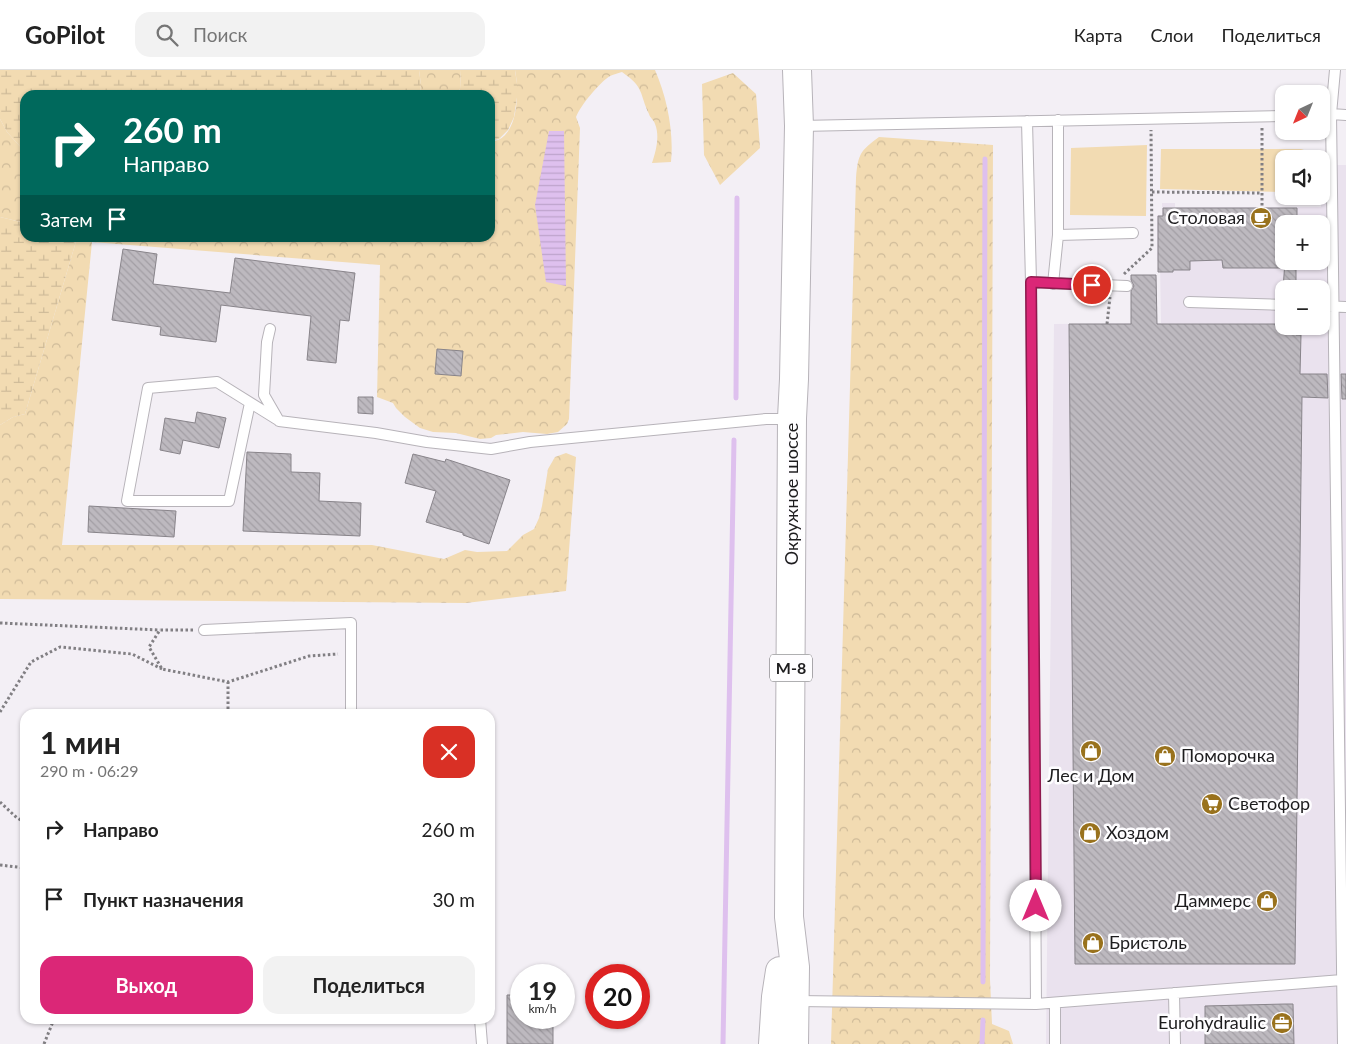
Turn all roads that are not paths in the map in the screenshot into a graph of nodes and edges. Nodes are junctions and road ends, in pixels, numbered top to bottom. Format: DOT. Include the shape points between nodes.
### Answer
graph roads {
  1 [pos="797,70"];
  2 [pos="1335,70"];
  3 [pos="1330,95"];
  4 [pos="1330,115"];
  5 [pos="1346,115"];
  6 [pos="1275,116"];
  7 [pos="1058,120"];
  8 [pos="1027,121"];
  9 [pos="799,126"];
  10 [pos="1327,140"];
  11 [pos="1133,233"];
  12 [pos="1058,235"];
  13 [pos="1031,282"];
  14 [pos="1054,284"];
  15 [pos="1127,286"];
  16 [pos="1189,302"];
  17 [pos="1275,305"];
  18 [pos="1330,306"];
  19 [pos="1334,306"];
  20 [pos="1346,306"];
  21 [pos="270,329"];
  22 [pos="250,402"];
  23 [pos="792,418"];
  24 [pos="279,421"];
  25 [pos="204,630"];
  26 [pos="351,709"];
  27 [pos="789,917"];
  28 [pos="1342,980"];
  29 [pos="1174,993"];
  30 [pos="794,1001"];
  31 [pos="1055,1003"];
  32 [pos="1036,1004"];
  33 [pos="480,1024"];
  34 [pos="482,1044"];
  35 [pos="773,1044"];
  36 [pos="794,1044"];
  37 [pos="1055,1044"];
  38 [pos="1176,1044"];
  39 [pos="1342,1044"];
  1 -- 9 [label="main road, Окружное шоссе / М-8"];
  2 -- 3 [label="lane"];
  4 -- 5 [label="lane"];
  6 -- 7 [label="lane"];
  7 -- 8 [label="lane"];
  7 -- 12 [label="lane"];
  8 -- 9 [label="lane"];
  8 -- 13 [label="lane"];
  9 -- 23 [label="main road, Окружное шоссе / М-8"];
  10 -- 19 [label="lane"];
  11 -- 12 [label="lane"];
  12 -- 14 [label="lane"];
  13 -- 14 [label="lane"];
  13 -- 32 [label="lane"];
  14 -- 15 [label="lane"];
  16 -- 17 [label="lane"];
  18 -- 19 [label="lane"];
  19 -- 20 [label="lane"];
  19 -- 28 [label="lane"];
  21 -- 24 [label="lane" via="266,342 264,395"];
  22 -- 22 [label="lane" via="217,382 148,388 127,501 230,501"];
  22 -- 24 [label="lane"];
  23 -- 24 [label="lane" via="530,442 491,449"];
  23 -- 27 [label="main road, Окружное шоссе / М-8"];
  25 -- 26 [label="lane" via="351,623"];
  27 -- 30 [label="main road, Окружное шоссе / М-8" via="795,968"];
  27 -- 35 [label="main road, Окружное шоссе / М-8" via="776,997"];
  28 -- 29 [label="lane"];
  28 -- 39 [label="lane"];
  29 -- 31 [label="lane"];
  29 -- 38 [label="lane"];
  30 -- 32 [label="lane"];
  30 -- 36 [label="main road, Окружное шоссе / М-8"];
  31 -- 32 [label="lane"];
  31 -- 37 [label="lane"];
  33 -- 34 [label="lane"];
}
